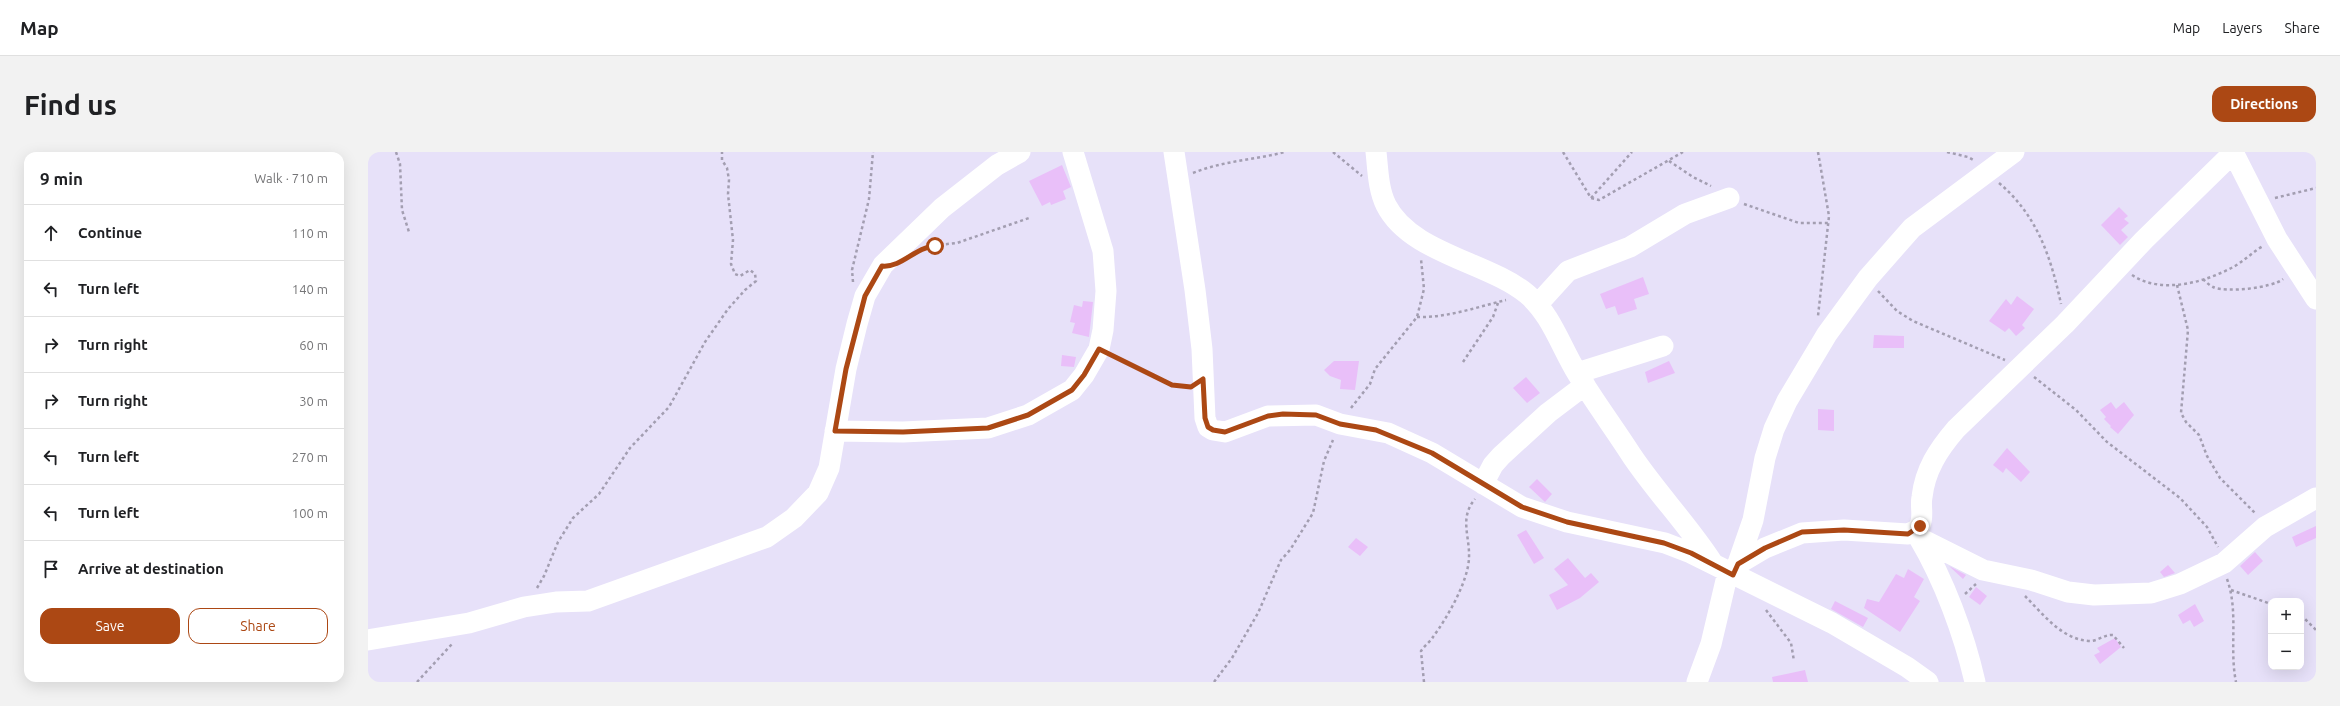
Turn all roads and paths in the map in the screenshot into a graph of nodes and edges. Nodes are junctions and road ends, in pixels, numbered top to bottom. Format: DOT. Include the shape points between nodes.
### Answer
graph roads {
  1 [pos="396,152"];
  2 [pos="722,152"];
  3 [pos="873,152"];
  4 [pos="1020,152"];
  5 [pos="1073,152"];
  6 [pos="1174,152"];
  7 [pos="1285,152"];
  8 [pos="1333,152"];
  9 [pos="1376,152"];
  10 [pos="1563,152"];
  11 [pos="1632,152"];
  12 [pos="1684,152"];
  13 [pos="1818,152"];
  14 [pos="1947,152"];
  15 [pos="2014,152"];
  16 [pos="2234,152"];
  17 [pos="1986,174"];
  18 [pos="1179,179"];
  19 [pos="2316,188"];
  20 [pos="1381,193"];
  21 [pos="1591,198"];
  22 [pos="1729,198"];
  23 [pos="2260,203"];
  24 [pos="1029,218"];
  25 [pos="408,232"];
  26 [pos="2277,239"];
  27 [pos="1424,241"];
  28 [pos="926,246"];
  29 [pos="2120,268"];
  30 [pos="2297,269"];
  31 [pos="1868,278"];
  32 [pos="2203,279"];
  33 [pos="2177,285"];
  34 [pos="865,296"];
  35 [pos="1532,299"];
  36 [pos="2316,299"];
  37 [pos="1498,302"];
  38 [pos="1417,317"];
  39 [pos="1818,318"];
  40 [pos="2065,324"];
  41 [pos="1663,346"];
  42 [pos="1099,349"];
  43 [pos="1463,362"];
  44 [pos="2019,367"];
  45 [pos="1203,379"];
  46 [pos="1581,379"];
  47 [pos="1344,417"];
  48 [pos="835,431"];
  49 [pos="1484,485"];
  50 [pos="2316,498"];
  51 [pos="2264,527"];
  52 [pos="1917,534"];
  53 [pos="2223,563"];
  54 [pos="1728,569"];
  55 [pos="1982,581"];
  56 [pos="2231,590"];
  57 [pos="2022,594"];
  58 [pos="2268,603"];
  59 [pos="524,607"];
  60 [pos="1763,607"];
  61 [pos="1952,610"];
  62 [pos="2304,618"];
  63 [pos="469,623"];
  64 [pos="2316,630"];
  65 [pos="368,640"];
  66 [pos="2124,648"];
  67 [pos="1794,662"];
  68 [pos="1904,674"];
  69 [pos="417,682"];
  70 [pos="1214,682"];
  71 [pos="1424,682"];
  72 [pos="1697,682"];
  73 [pos="1928,682"];
  74 [pos="1975,682"];
  75 [pos="2236,682"];
  1 -- 25 [label="path" via="400,164 402,210"];
  2 -- 59 [label="path" via="729,180 733,240 731,264 735,274 740,276 750,270 755,274 756,280 728,309 705,342 669,407 630,448 599,494 573,518 558,542 544,576"];
  3 -- 34 [label="path" via="870,192 852,270 854,286"];
  4 -- 34 [label="street" via="996,165 921,228 882,266"];
  5 -- 42 [label="street" via="1105,260 1104,330"];
  6 -- 18 [label="street"];
  7 -- 18 [label="path" via="1222,163"];
  8 -- 20 [label="path"];
  9 -- 20 [label="street"];
  10 -- 21 [label="path"];
  11 -- 21 [label="path"];
  12 -- 21 [label="path" via="1610,196 1600,200"];
  13 -- 39 [label="path" via="1829,216"];
  14 -- 17 [label="path" via="1973,160"];
  15 -- 17 [label="street"];
  16 -- 23 [label="street"];
  16 -- 29 [label="street" via="2144,240"];
  17 -- 31 [label="street" via="1912,228"];
  17 -- 40 [label="path" via="2014,198 2037,229 2051,265"];
  18 -- 45 [label="street" via="1190,248"];
  19 -- 23 [label="path"];
  20 -- 27 [label="street" via="1393,217"];
  22 -- 35 [label="street" via="1685,214 1630,247 1568,271"];
  23 -- 26 [label="street"];
  24 -- 28 [label="path" via="957,243"];
  26 -- 30 [label="street"];
  26 -- 32 [label="path" via="2265,244 2234,266"];
  27 -- 35 [label="street" via="1515,286"];
  27 -- 38 [label="path" via="1421,256 1424,289"];
  29 -- 33 [label="path" via="2147,283"];
  29 -- 40 [label="street"];
  30 -- 32 [label="path" via="2267,287 2220,289"];
  30 -- 36 [label="street"];
  31 -- 44 [label="path" via="1890,304 1913,321"];
  31 -- 54 [label="street" via="1827,334 1787,401 1765,458 1753,520"];
  32 -- 33 [label="path"];
  33 -- 51 [label="path" via="2188,330 2181,413 2199,435 2207,456 2220,478 2239,496"];
  34 -- 48 [label="street" via="846,369"];
  35 -- 37 [label="path"];
  35 -- 46 [label="street"];
  37 -- 38 [label="path" via="1435,316"];
  37 -- 43 [label="path" via="1493,316"];
  38 -- 47 [label="path" via="1375,369 1370,384"];
  40 -- 44 [label="street"];
  41 -- 46 [label="street"];
  42 -- 45 [label="path" via="1172,385 1191,387"];
  42 -- 48 [label="street" via="1072,390 1038,410 988,428 910,432"];
  44 -- 52 [label="street" via="1940,448 1926,474 1922,518"];
  44 -- 53 [label="path" via="2076,410 2124,456 2180,498 2207,527"];
  45 -- 47 [label="street" via="1205,418 1208,427 1213,430 1225,432 1268,416 1283,414"];
  46 -- 49 [label="street" via="1554,408 1492,465"];
  46 -- 54 [label="street" via="1634,458 1683,521"];
  47 -- 49 [label="street" via="1432,453"];
  47 -- 70 [label="path" via="1324,461 1313,513 1281,560 1258,613 1232,658"];
  48 -- 59 [label="street" via="829,468 818,493 794,518 767,537 588,601"];
  49 -- 54 [label="street" via="1522,507 1567,522 1664,543"];
  49 -- 71 [label="path" via="1467,514 1465,529 1469,560 1458,594 1433,637 1421,651"];
  50 -- 51 [label="street"];
  51 -- 53 [label="street"];
  52 -- 53 [label="street" via="1983,570 2080,594 2150,593 2180,584"];
  52 -- 54 [label="street" via="1844,530 1802,532 1765,548"];
  52 -- 61 [label="street"];
  53 -- 56 [label="path"];
  54 -- 68 [label="street" via="1832,623"];
  54 -- 72 [label="street" via="1714,632"];
  55 -- 61 [label="path" via="1970,589"];
  56 -- 58 [label="path"];
  56 -- 75 [label="path"];
  57 -- 66 [label="path" via="2070,636 2089,641 2113,635"];
  59 -- 63 [label="street"];
  60 -- 67 [label="path" via="1791,644"];
  61 -- 74 [label="street"];
  62 -- 64 [label="path"];
  63 -- 65 [label="street"];
  63 -- 69 [label="path"];
  68 -- 73 [label="street"];
}
